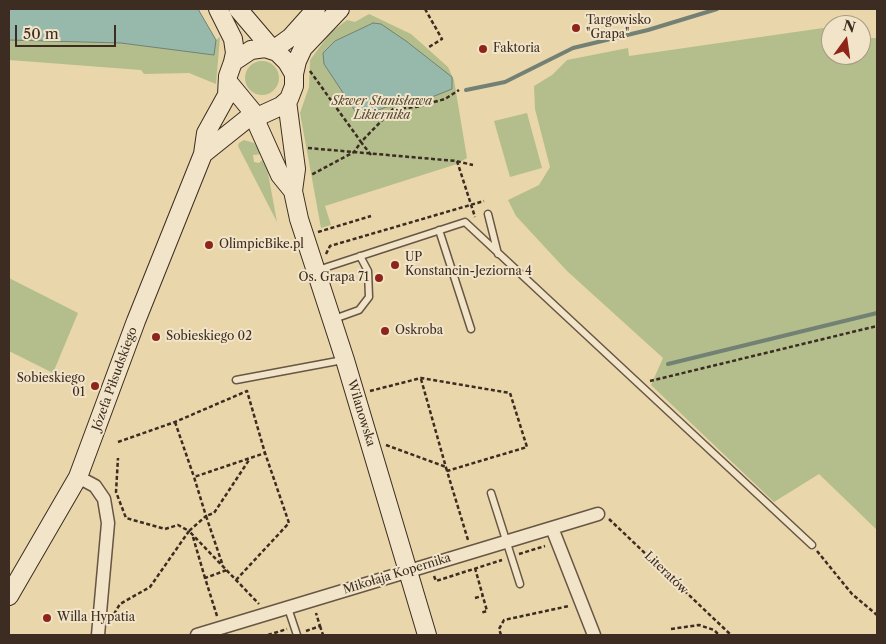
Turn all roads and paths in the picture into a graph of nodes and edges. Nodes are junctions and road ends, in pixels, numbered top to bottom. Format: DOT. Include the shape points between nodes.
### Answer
graph roads {
  1 [pos="218,9"];
  2 [pos="238,9"];
  3 [pos="316,9"];
  4 [pos="340,9"];
  5 [pos="425,9"];
  6 [pos="268,43"];
  7 [pos="429,47"];
  8 [pos="232,62"];
  9 [pos="302,72"];
  10 [pos="229,83"];
  11 [pos="459,90"];
  12 [pos="287,101"];
  13 [pos="255,116"];
  14 [pos="361,142"];
  15 [pos="303,147"];
  16 [pos="354,152"];
  17 [pos="203,154"];
  18 [pos="371,155"];
  19 [pos="457,161"];
  20 [pos="473,165"];
  21 [pos="307,177"];
  22 [pos="293,191"];
  23 [pos="484,201"];
  24 [pos="471,205"];
  25 [pos="488,214"];
  26 [pos="371,216"];
  27 [pos="475,218"];
  28 [pos="439,230"];
  29 [pos="317,232"];
  30 [pos="326,253"];
  31 [pos="498,255"];
  32 [pos="360,256"];
  33 [pos="314,271"];
  34 [pos="332,319"];
  35 [pos="877,326"];
  36 [pos="472,329"];
  37 [pos="345,360"];
  38 [pos="421,378"];
  39 [pos="236,380"];
  40 [pos="639,384"];
  41 [pos="366,392"];
  42 [pos="175,422"];
  43 [pos="118,442"];
  44 [pos="382,444"];
  45 [pos="265,453"];
  46 [pos="118,458"];
  47 [pos="250,458"];
  48 [pos="446,467"];
  49 [pos="447,471"];
  50 [pos="194,477"];
  51 [pos="78,478"];
  52 [pos="491,493"];
  53 [pos="598,514"];
  54 [pos="206,516"];
  55 [pos="552,528"];
  56 [pos="189,531"];
  57 [pos="192,535"];
  58 [pos="506,541"];
  59 [pos="557,541"];
  60 [pos="470,545"];
  61 [pos="812,545"];
  62 [pos="511,557"];
  63 [pos="223,566"];
  64 [pos="475,568"];
  65 [pos="227,570"];
  66 [pos="408,571"];
  67 [pos="205,578"];
  68 [pos="236,580"];
  69 [pos="436,581"];
  70 [pos="520,584"];
  71 [pos="9,596"];
  72 [pos="482,596"];
  73 [pos="475,598"];
  74 [pos="314,606"];
  75 [pos="262,608"];
  76 [pos="288,608"];
  77 [pos="573,610"];
  78 [pos="480,613"];
  79 [pos="877,615"];
  80 [pos="114,616"];
  81 [pos="218,621"];
  82 [pos="320,626"];
  83 [pos="295,627"];
  84 [pos="671,629"];
  85 [pos="728,632"];
  86 [pos="98,635"];
  87 [pos="197,635"];
  88 [pos="268,635"];
  89 [pos="297,635"];
  90 [pos="323,635"];
  91 [pos="427,635"];
  92 [pos="501,635"];
  93 [pos="594,635"];
  94 [pos="719,635"];
  95 [pos="725,635"];
  96 [pos="731,635"];
  1 -- 8 [label="main road" via="234,39"];
  2 -- 6 [label="main road"];
  3 -- 6 [label="main road" via="287,41"];
  4 -- 9 [label="main road" via="303,48"];
  5 -- 7 [label="path" via="442,39"];
  6 -- 8 [label="main road"];
  6 -- 9 [label="main road"];
  8 -- 10 [label="main road"];
  9 -- 12 [label="main road"];
  9 -- 14 [label="path"];
  10 -- 13 [label="main road"];
  10 -- 17 [label="main road, Józefa Piłsudskiego" via="226,100 206,133"];
  11 -- 14 [label="path" via="445,99 394,110"];
  12 -- 13 [label="main road" via="274,110"];
  12 -- 22 [label="main road, Wilanowska" via="296,169"];
  13 -- 17 [label="main road, Józefa Piłsudskiego"];
  13 -- 22 [label="main road, Wilanowska" via="280,175"];
  14 -- 16 [label="path"];
  14 -- 18 [label="path"];
  15 -- 16 [label="path"];
  16 -- 18 [label="path"];
  16 -- 21 [label="path"];
  17 -- 51 [label="main road, Józefa Piłsudskiego"];
  18 -- 19 [label="path"];
  19 -- 20 [label="path"];
  19 -- 24 [label="path"];
  22 -- 33 [label="main road, Wilanowska"];
  23 -- 24 [label="path"];
  24 -- 27 [label="path"];
  24 -- 30 [label="path" via="330,246"];
  25 -- 31 [label="lane"];
  26 -- 29 [label="path"];
  28 -- 31 [label="lane" via="465,222"];
  28 -- 32 [label="lane"];
  28 -- 36 [label="lane"];
  31 -- 40 [label="lane"];
  32 -- 33 [label="lane"];
  32 -- 34 [label="lane" via="368,271 368,297 359,310"];
  33 -- 34 [label="main road, Wilanowska"];
  34 -- 37 [label="main road, Wilanowska"];
  35 -- 40 [label="path"];
  37 -- 39 [label="lane"];
  37 -- 66 [label="main road, Wilanowska"];
  38 -- 41 [label="path"];
  38 -- 48 [label="path"];
  38 -- 49 [label="path" via="510,393 526,448"];
  40 -- 61 [label="lane"];
  42 -- 43 [label="path"];
  42 -- 45 [label="path" via="247,391"];
  42 -- 50 [label="path"];
  44 -- 48 [label="path"];
  45 -- 47 [label="path"];
  45 -- 68 [label="path" via="289,523"];
  46 -- 56 [label="path" via="116,492 126,518 165,529 178,525"];
  47 -- 50 [label="path"];
  47 -- 54 [label="path" via="214,513"];
  48 -- 49 [label="path"];
  49 -- 60 [label="path"];
  50 -- 54 [label="path"];
  51 -- 71 [label="main road, Józefa Piłsudskiego"];
  51 -- 86 [label="street" via="95,486 104,499 108,524"];
  52 -- 58 [label="lane"];
  53 -- 55 [label="street, Mikołaja Kopernika"];
  53 -- 85 [label="path, Literatów" via="619,527"];
  54 -- 56 [label="path"];
  54 -- 63 [label="path"];
  55 -- 58 [label="street, Mikołaja Kopernika"];
  55 -- 59 [label="street"];
  56 -- 57 [label="path"];
  56 -- 80 [label="path" via="150,587 120,604"];
  57 -- 63 [label="path"];
  57 -- 67 [label="path"];
  58 -- 62 [label="lane"];
  58 -- 66 [label="street, Mikołaja Kopernika"];
  59 -- 62 [label="path"];
  59 -- 93 [label="street"];
  61 -- 79 [label="path" via="852,594"];
  62 -- 64 [label="path"];
  62 -- 70 [label="lane"];
  63 -- 65 [label="path"];
  64 -- 69 [label="path"];
  64 -- 72 [label="path"];
  65 -- 67 [label="path"];
  65 -- 68 [label="path"];
  66 -- 76 [label="street, Mikołaja Kopernika"];
  66 -- 91 [label="main road, Wilanowska"];
  67 -- 81 [label="path"];
  68 -- 75 [label="path"];
  72 -- 73 [label="path"];
  72 -- 78 [label="path" via="487,611"];
  74 -- 82 [label="path"];
  76 -- 83 [label="lane"];
  76 -- 87 [label="street, Mikołaja Kopernika"];
  77 -- 92 [label="path" via="567,605 504,620 499,629"];
  82 -- 83 [label="path" via="301,632 300,625"];
  82 -- 90 [label="path"];
  83 -- 88 [label="path"];
  83 -- 89 [label="lane"];
  84 -- 94 [label="path" via="699,625"];
  85 -- 95 [label="path"];
  85 -- 96 [label="path, Literatów"];
}
